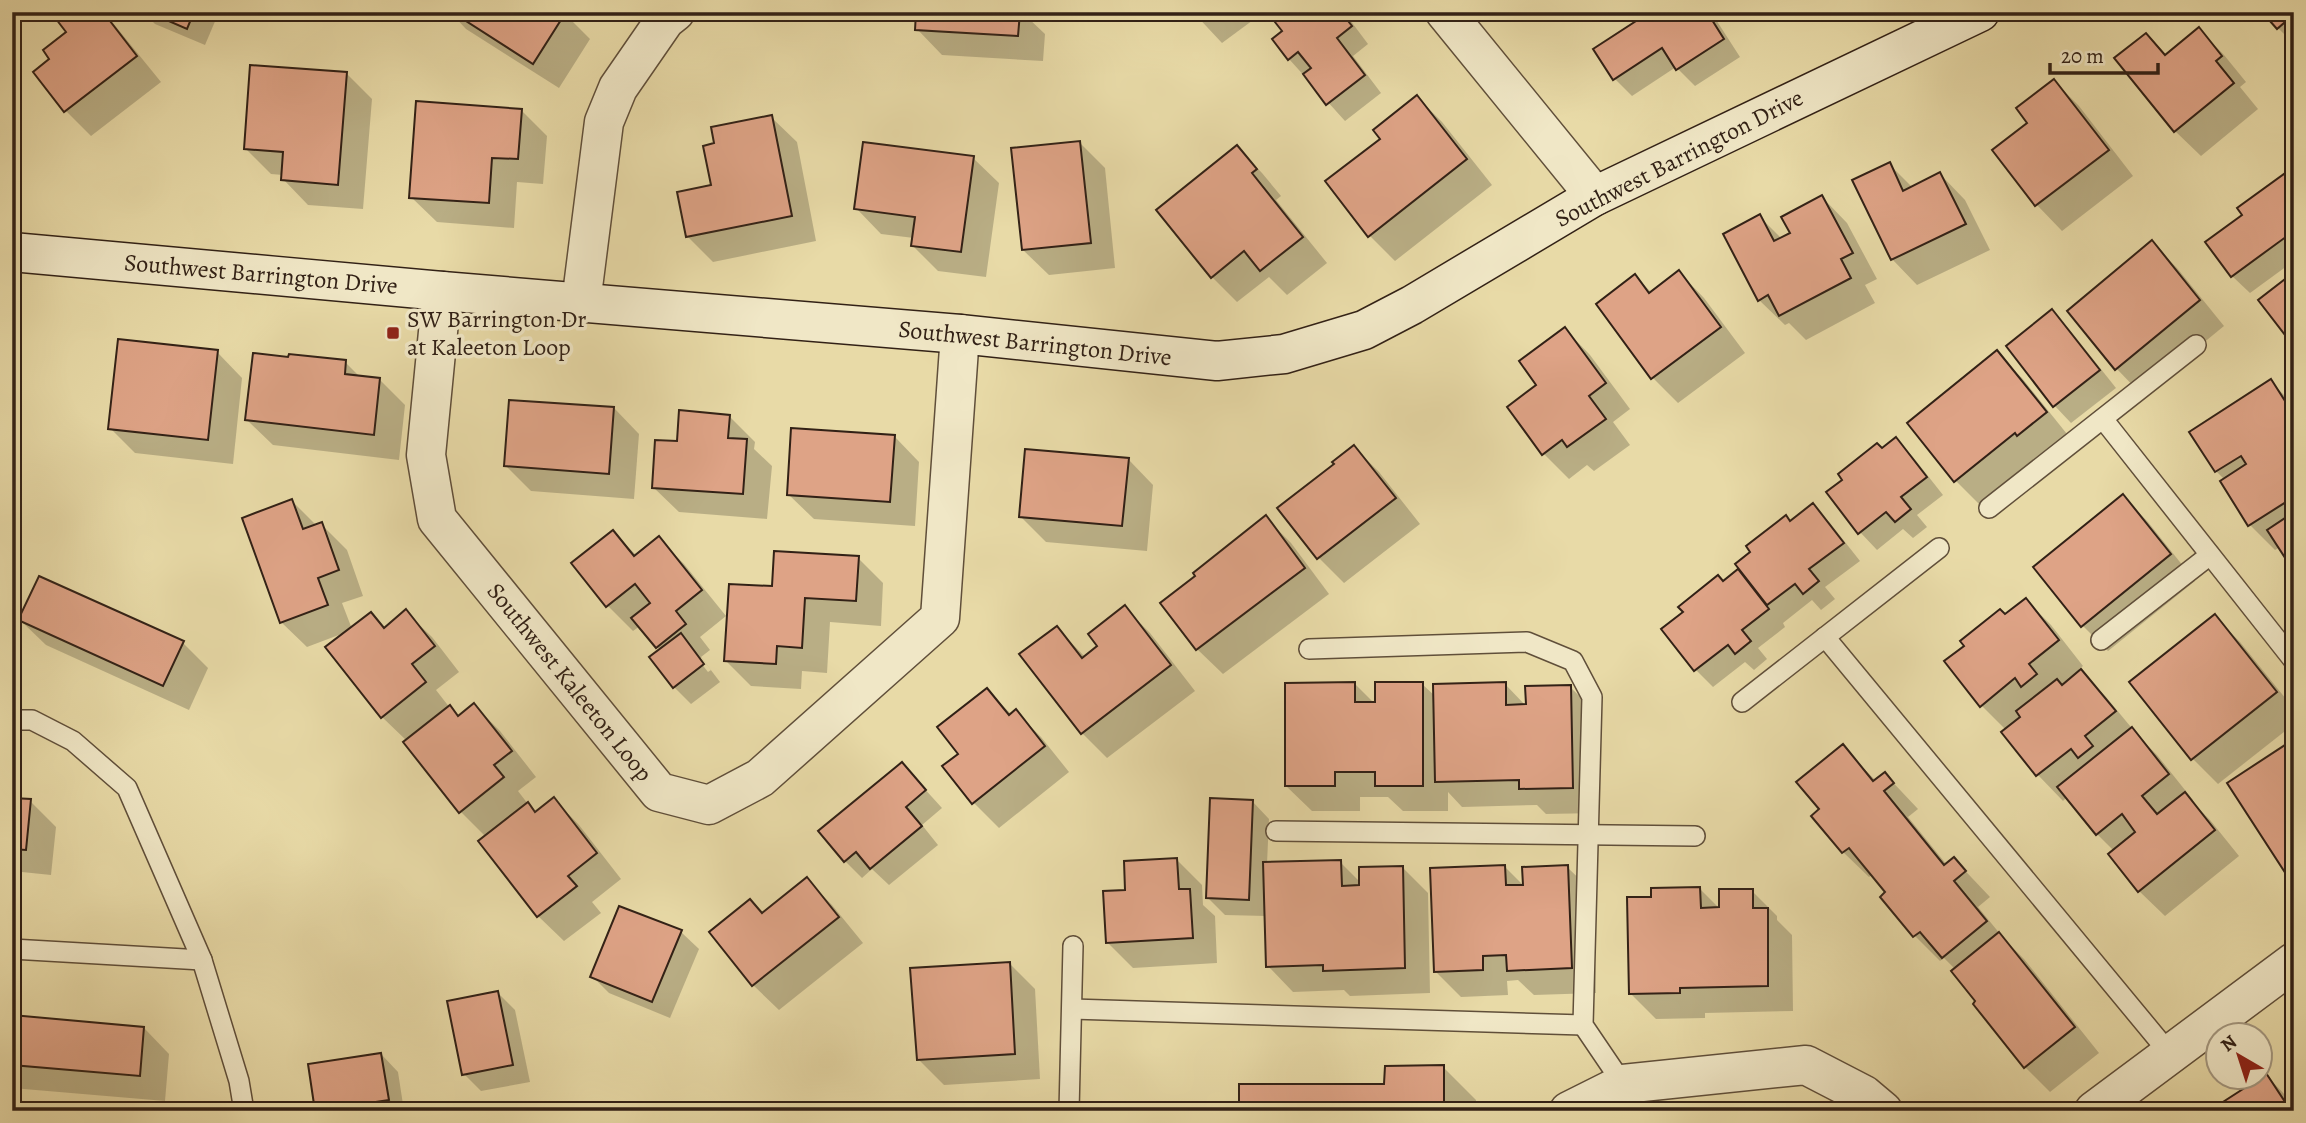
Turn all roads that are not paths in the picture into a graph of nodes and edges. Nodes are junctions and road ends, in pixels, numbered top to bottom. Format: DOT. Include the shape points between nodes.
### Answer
graph roads {
  1 [pos="676,12"];
  2 [pos="1445,12"];
  3 [pos="1980,12"];
  4 [pos="1595,196"];
  5 [pos="12,252"];
  6 [pos="442,291"];
  7 [pos="581,303"];
  8 [pos="960,334"];
  9 [pos="2196,345"];
  10 [pos="2103,419"];
  11 [pos="1989,508"];
  12 [pos="1938,548"];
  13 [pos="2210,555"];
  14 [pos="1825,637"];
  15 [pos="2101,640"];
  16 [pos="1309,649"];
  17 [pos="2294,661"];
  18 [pos="1742,702"];
  19 [pos="12,720"];
  20 [pos="1276,831"];
  21 [pos="1588,835"];
  22 [pos="1695,836"];
  23 [pos="1073,946"];
  24 [pos="12,949"];
  25 [pos="202,960"];
  26 [pos="2294,962"];
  27 [pos="1072,1009"];
  28 [pos="1583,1025"];
  29 [pos="2170,1055"];
  30 [pos="1623,1084"];
  31 [pos="2105,1108"];
  32 [pos="244,1111"];
  33 [pos="1069,1111"];
  34 [pos="1569,1111"];
  35 [pos="1883,1111"];
  1 -- 7 [label="street" via="665,20 618,88 604,122"];
  2 -- 4 [label="street"];
  3 -- 4 [label="street, Southwest Barrington Drive"];
  4 -- 8 [label="street, Southwest Barrington Drive" via="1364,330 1284,354 1217,361"];
  5 -- 6 [label="street, Southwest Barrington Drive"];
  6 -- 7 [label="street, Southwest Barrington Drive"];
  6 -- 8 [label="street, Southwest Kaleeton Loop" via="426,455 437,519 659,792 709,804 760,778 940,618"];
  7 -- 8 [label="street, Southwest Barrington Drive"];
  9 -- 10 [label="lane"];
  10 -- 11 [label="lane"];
  10 -- 13 [label="lane"];
  12 -- 14 [label="lane"];
  13 -- 15 [label="lane"];
  13 -- 17 [label="lane"];
  14 -- 18 [label="lane"];
  14 -- 29 [label="lane"];
  16 -- 21 [label="lane" via="1527,642 1573,661 1592,697"];
  19 -- 25 [label="lane" via="32,720 73,741 127,788"];
  20 -- 21 [label="lane"];
  21 -- 22 [label="lane"];
  21 -- 28 [label="lane"];
  23 -- 27 [label="lane"];
  24 -- 25 [label="lane"];
  25 -- 32 [label="lane"];
  26 -- 29 [label="street"];
  27 -- 28 [label="lane"];
  27 -- 33 [label="lane"];
  28 -- 30 [label="lane"];
  29 -- 31 [label="street"];
  30 -- 34 [label="street"];
  30 -- 35 [label="street" via="1806,1065 1864,1095"];
}
